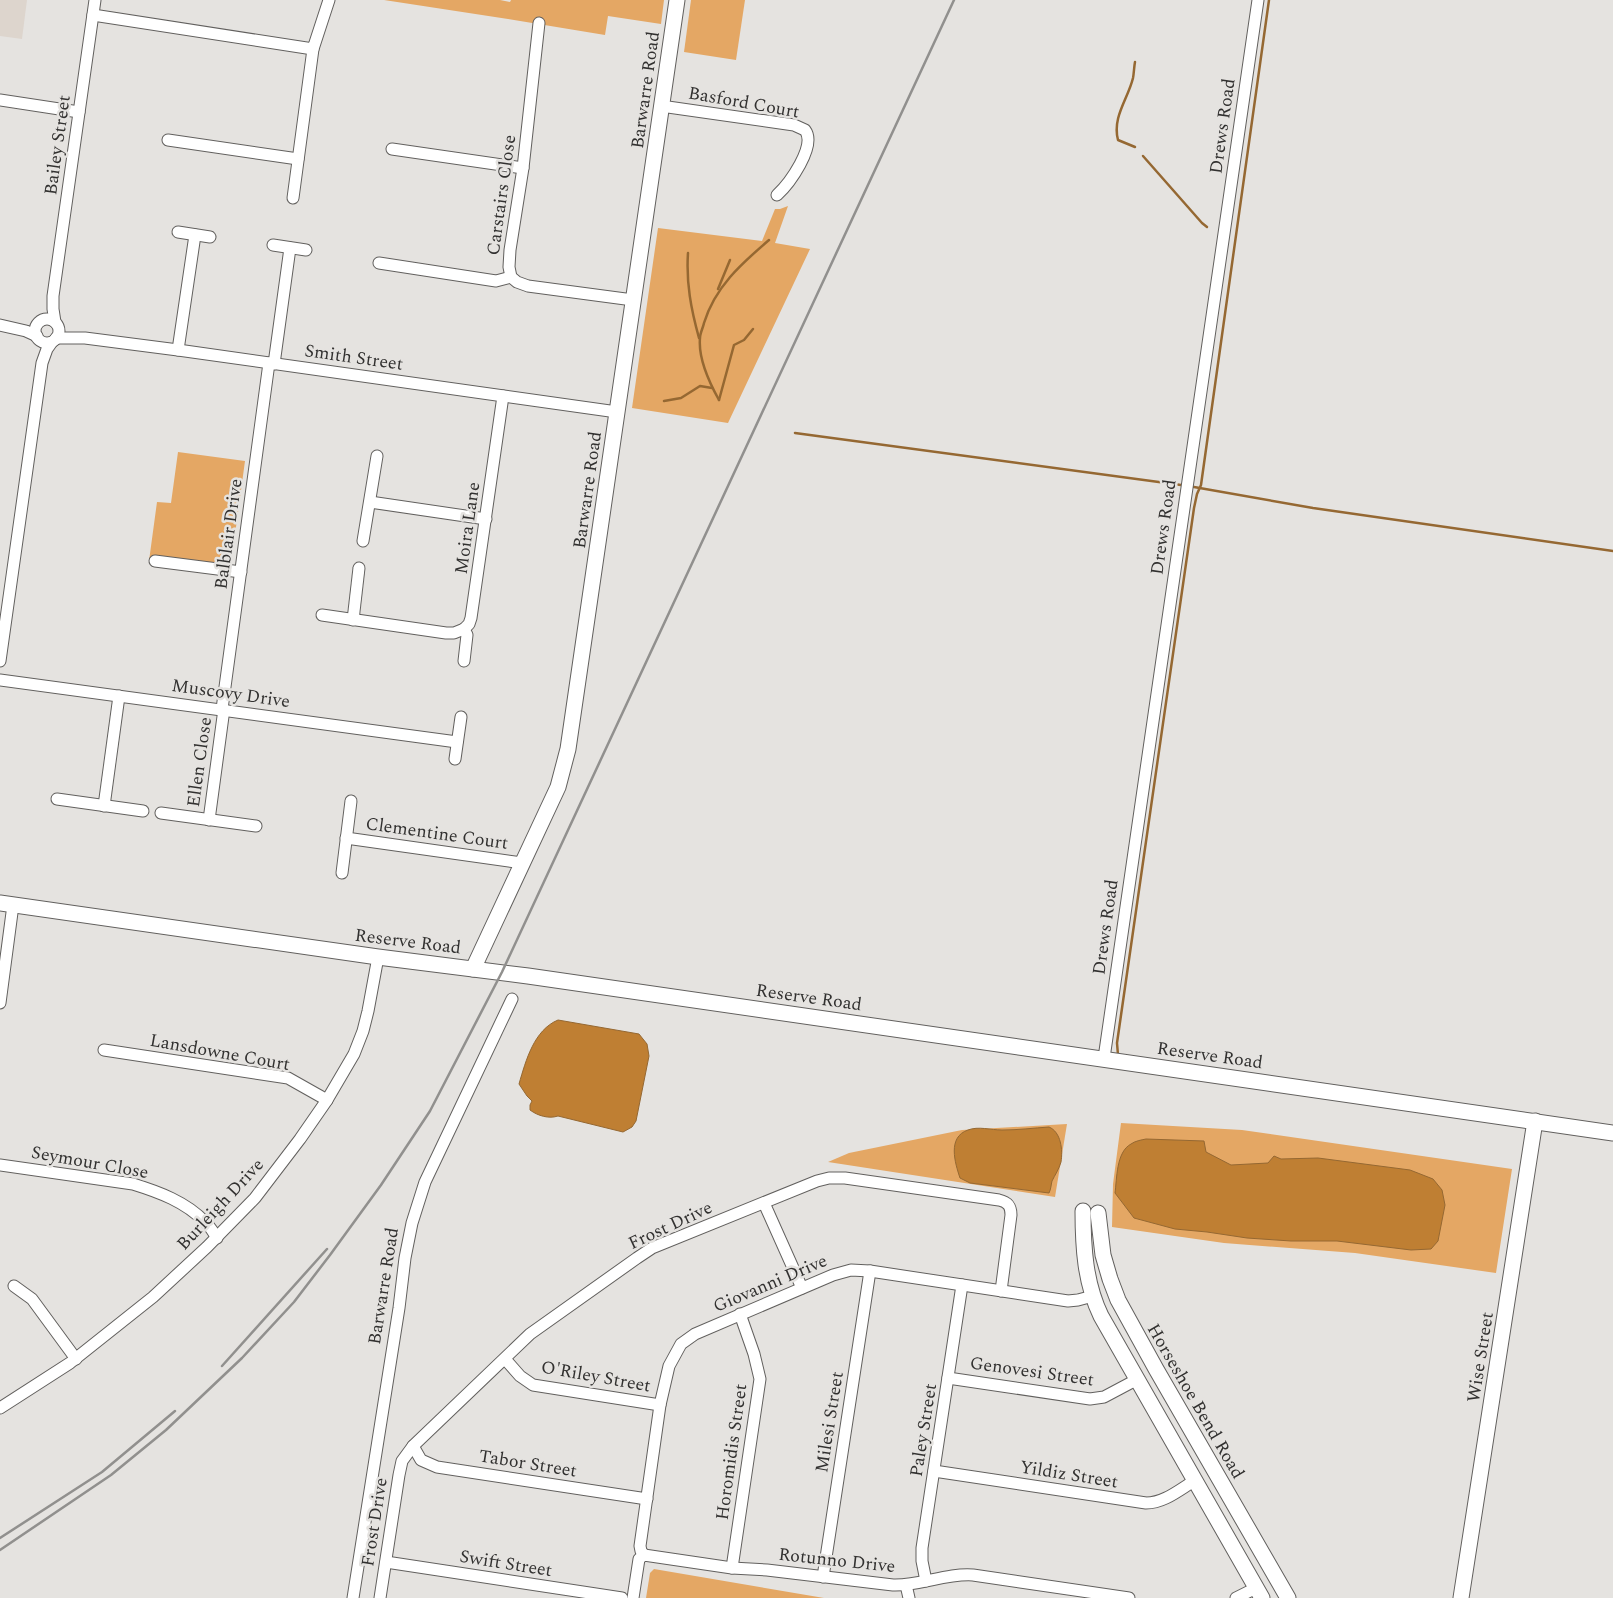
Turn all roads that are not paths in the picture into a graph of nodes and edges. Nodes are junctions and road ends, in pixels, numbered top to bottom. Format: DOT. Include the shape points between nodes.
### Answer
graph roads {
  1 [pos="95,0"];
  2 [pos="329,0"];
  3 [pos="677,0"];
  4 [pos="1258,0"];
  5 [pos="93,15"];
  6 [pos="540,24"];
  7 [pos="313,49"];
  8 [pos="0,100"];
  9 [pos="662,106"];
  10 [pos="79,112"];
  11 [pos="168,140"];
  12 [pos="392,149"];
  13 [pos="298,159"];
  14 [pos="523,168"];
  15 [pos="777,195"];
  16 [pos="293,198"];
  17 [pos="178,232"];
  18 [pos="195,235"];
  19 [pos="210,237"];
  20 [pos="273,246"];
  21 [pos="290,248"];
  22 [pos="306,250"];
  23 [pos="379,263"];
  24 [pos="511,277"];
  25 [pos="633,300"];
  26 [pos="49,323"];
  27 [pos="4,326"];
  28 [pos="38,338"];
  29 [pos="85,338"];
  30 [pos="54,340"];
  31 [pos="178,350"];
  32 [pos="42,363"];
  33 [pos="272,363"];
  34 [pos="503,396"];
  35 [pos="617,412"];
  36 [pos="377,456"];
  37 [pos="370,502"];
  38 [pos="486,519"];
  39 [pos="363,541"];
  40 [pos="154,561"];
  41 [pos="359,568"];
  42 [pos="241,572"];
  43 [pos="322,615"];
  44 [pos="353,620"];
  45 [pos="464,629"];
  46 [pos="0,661"];
  47 [pos="464,661"];
  48 [pos="0,680"];
  49 [pos="119,696"];
  50 [pos="223,709"];
  51 [pos="461,717"];
  52 [pos="457,742"];
  53 [pos="455,759"];
  54 [pos="56,799"];
  55 [pos="351,800"];
  56 [pos="104,806"];
  57 [pos="143,811"];
  58 [pos="161,813"];
  59 [pos="208,820"];
  60 [pos="256,826"];
  61 [pos="346,838"];
  62 [pos="522,863"];
  63 [pos="342,873"];
  64 [pos="7,904"];
  65 [pos="378,957"];
  66 [pos="473,968"];
  67 [pos="512,999"];
  68 [pos="0,1003"];
  69 [pos="104,1050"];
  70 [pos="1104,1058"];
  71 [pos="327,1100"];
  72 [pos="1535,1122"];
  73 [pos="1613,1133"];
  74 [pos="0,1164"];
  75 [pos="764,1203"];
  76 [pos="216,1238"];
  77 [pos="870,1271"];
  78 [pos="962,1285"];
  79 [pos="14,1286"];
  80 [pos="802,1288"];
  81 [pos="1113,1289"];
  82 [pos="1001,1291"];
  83 [pos="1093,1296"];
  84 [pos="740,1314"];
  85 [pos="76,1359"];
  86 [pos="504,1359"];
  87 [pos="1156,1369"];
  88 [pos="948,1378"];
  89 [pos="1136,1380"];
  90 [pos="660,1405"];
  91 [pos="0,1408"];
  92 [pos="413,1446"];
  93 [pos="934,1471"];
  94 [pos="1194,1481"];
  95 [pos="646,1499"];
  96 [pos="644,1555"];
  97 [pos="386,1562"];
  98 [pos="732,1568"];
  99 [pos="823,1577"];
  100 [pos="1276,1577"];
  101 [pos="926,1581"];
  102 [pos="906,1584"];
  103 [pos="1259,1593"];
  104 [pos="353,1598"];
  105 [pos="380,1598"];
  106 [pos="622,1598"];
  107 [pos="633,1598"];
  108 [pos="909,1598"];
  109 [pos="1129,1598"];
  110 [pos="1236,1598"];
  111 [pos="1288,1598"];
  112 [pos="1461,1598"];
  1 -- 5 [label="street, Bailey Street"];
  2 -- 7 [label="street"];
  3 -- 9 [label="street, Barwarre Road"];
  4 -- 70 [label="street, Drews Road"];
  5 -- 7 [label="street"];
  5 -- 10 [label="street, Bailey Street"];
  6 -- 14 [label="street, Carstairs Close"];
  7 -- 13 [label="street"];
  8 -- 10 [label="street"];
  9 -- 15 [label="street, Basford Court" via="794,125 805,130 807,148 791,180"];
  9 -- 25 [label="street, Barwarre Road"];
  10 -- 26 [label="street, Bailey Street"];
  11 -- 13 [label="street"];
  12 -- 14 [label="street"];
  13 -- 16 [label="street"];
  14 -- 24 [label="street, Carstairs Close" via="510,250"];
  17 -- 18 [label="street"];
  18 -- 19 [label="street"];
  18 -- 31 [label="street"];
  20 -- 21 [label="street"];
  21 -- 22 [label="street"];
  21 -- 33 [label="street, Balblair Drive"];
  23 -- 24 [label="street" via="496,281"];
  24 -- 25 [label="street, Carstairs Close" via="528,286"];
  25 -- 35 [label="street, Barwarre Road"];
  26 -- 27 [label="street"];
  26 -- 28 [label="street, Bailey Street" via="36,327"];
  26 -- 29 [label="street, Smith Street"];
  26 -- 30 [label="street, Bailey Street" via="59,330"];
  27 -- 28 [label="street"];
  28 -- 30 [label="street" via="46,343"];
  28 -- 32 [label="street, Bailey Street"];
  29 -- 30 [label="street, Smith Street"];
  29 -- 31 [label="street, Smith Street"];
  30 -- 32 [label="street, Bailey Street"];
  31 -- 33 [label="street, Smith Street"];
  32 -- 46 [label="street, Bailey Street"];
  33 -- 34 [label="street, Smith Street"];
  33 -- 42 [label="street, Balblair Drive"];
  34 -- 35 [label="street, Smith Street"];
  34 -- 38 [label="street, Moira Lane"];
  35 -- 62 [label="street, Barwarre Road" via="568,749 558,787"];
  36 -- 37 [label="street"];
  37 -- 38 [label="street"];
  37 -- 39 [label="street"];
  38 -- 45 [label="street, Moira Lane" via="471,618"];
  40 -- 42 [label="street"];
  41 -- 44 [label="street"];
  42 -- 50 [label="street, Balblair Drive"];
  43 -- 44 [label="street"];
  44 -- 45 [label="street" via="454,633"];
  45 -- 47 [label="street, Moira Lane" via="467,635"];
  48 -- 49 [label="street, Muscovy Drive"];
  49 -- 50 [label="street, Muscovy Drive"];
  49 -- 56 [label="street"];
  50 -- 52 [label="street, Muscovy Drive"];
  50 -- 59 [label="street, Ellen Close"];
  51 -- 52 [label="street"];
  52 -- 53 [label="street"];
  54 -- 56 [label="street"];
  55 -- 61 [label="street, Clementine Court"];
  56 -- 57 [label="street"];
  58 -- 59 [label="street, Ellen Close"];
  59 -- 60 [label="street, Ellen Close"];
  61 -- 62 [label="street, Clementine Court"];
  61 -- 63 [label="street, Clementine Court"];
  62 -- 66 [label="street, Barwarre Road"];
  64 -- 65 [label="street, Reserve Road"];
  64 -- 68 [label="street"];
  65 -- 66 [label="street, Reserve Road"];
  65 -- 71 [label="street, Burleigh Drive" via="363,1031 354,1054"];
  66 -- 70 [label="street, Reserve Road"];
  67 -- 104 [label="street, Barwarre Road" via="425,1182 412,1223"];
  69 -- 71 [label="street, Lansdowne Court" via="288,1078"];
  70 -- 72 [label="street, Reserve Road"];
  71 -- 76 [label="street, Burleigh Drive" via="255,1198"];
  72 -- 73 [label="street, Reserve Road"];
  72 -- 112 [label="street, Wise Street"];
  74 -- 76 [label="street, Seymour Close" via="154,1190 198,1215"];
  75 -- 80 [label="street"];
  75 -- 82 [label="street, Frost Drive" via="822,1179 836,1177 1006,1202 1012,1214"];
  75 -- 86 [label="street, Frost Drive" via="644,1253 530,1334"];
  76 -- 85 [label="street, Burleigh Drive" via="153,1297"];
  77 -- 78 [label="street, Giovanni Drive"];
  77 -- 80 [label="street, Giovanni Drive" via="846,1271"];
  77 -- 99 [label="street, Milesi Street"];
  78 -- 82 [label="street, Giovanni Drive"];
  78 -- 88 [label="street, Paley Street"];
  79 -- 85 [label="street" via="32,1299"];
  80 -- 84 [label="street, Giovanni Drive"];
  81 -- 83 [label="street"];
  81 -- 83 [label="street, Horseshoe Bend Road" via="1090,1212 1085,1254"];
  81 -- 87 [label="street, Horseshoe Bend Road"];
  82 -- 83 [label="street, Giovanni Drive" via="1068,1300"];
  83 -- 89 [label="street, Horseshoe Bend Road" via="1100,1316"];
  84 -- 90 [label="street, Giovanni Drive" via="695,1334 681,1344 669,1366"];
  84 -- 98 [label="street, Horomidis Street" via="760,1379"];
  85 -- 91 [label="street, Burleigh Drive"];
  86 -- 90 [label="street, O'Riley Street" via="533,1385"];
  86 -- 92 [label="street, Frost Drive"];
  87 -- 89 [label="street"];
  87 -- 100 [label="street, Horseshoe Bend Road"];
  88 -- 89 [label="street, Genovesi Street" via="1090,1399 1104,1397"];
  88 -- 93 [label="street, Paley Street"];
  89 -- 94 [label="street, Horseshoe Bend Road"];
  90 -- 95 [label="street, Giovanni Drive"];
  92 -- 95 [label="street, Tabor Street" via="422,1460 437,1467"];
  92 -- 97 [label="street, Frost Drive" via="400,1468"];
  93 -- 94 [label="street, Yildiz Street" via="1146,1502 1165,1499"];
  93 -- 101 [label="street, Paley Street" via="922,1548"];
  94 -- 103 [label="street, Horseshoe Bend Road"];
  95 -- 96 [label="street, Giovanni Drive" via="640,1546"];
  96 -- 98 [label="street, Rotunno Drive"];
  96 -- 107 [label="street" via="639,1560"];
  97 -- 105 [label="street, Frost Drive"];
  97 -- 106 [label="street, Swift Street"];
  98 -- 99 [label="street, Rotunno Drive"];
  99 -- 102 [label="street, Rotunno Drive"];
  100 -- 103 [label="street"];
  100 -- 111 [label="street, Horseshoe Bend Road"];
  101 -- 102 [label="street, Rotunno Drive"];
  101 -- 109 [label="street, Rotunno Drive" via="960,1574 973,1575"];
  102 -- 108 [label="street"];
  103 -- 110 [label="street"];
}
